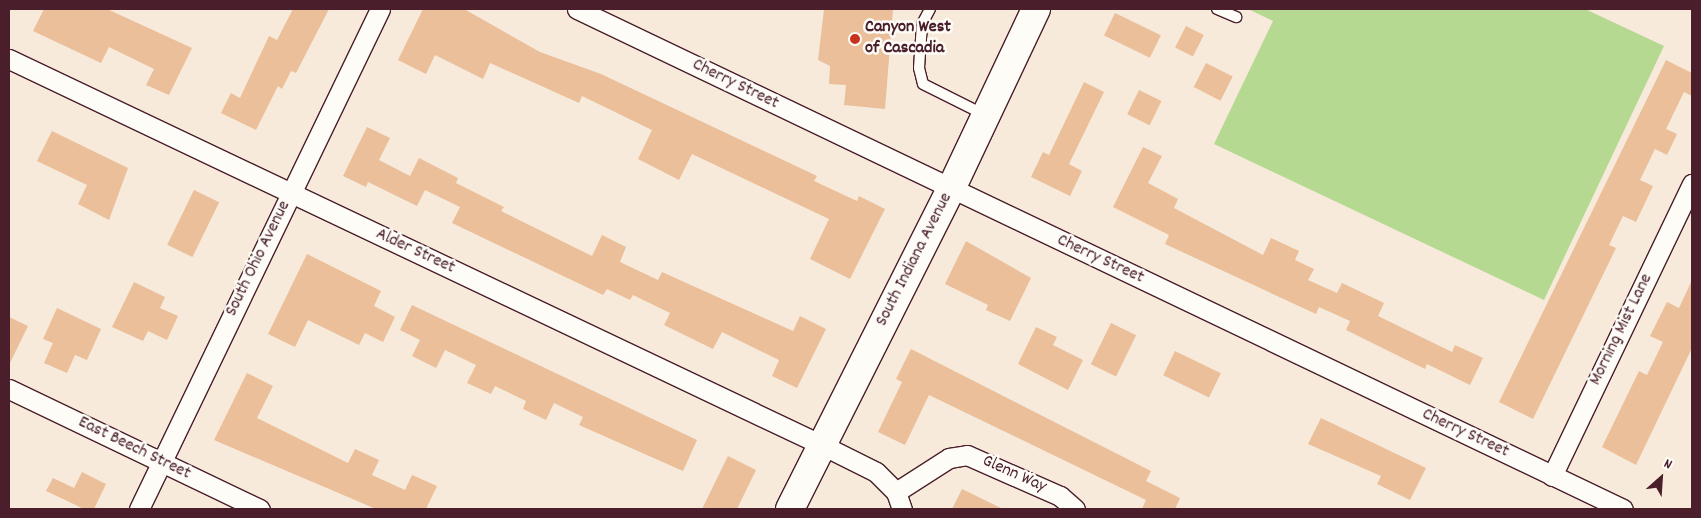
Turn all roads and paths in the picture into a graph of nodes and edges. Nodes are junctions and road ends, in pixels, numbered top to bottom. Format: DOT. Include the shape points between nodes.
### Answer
graph roads {
  1 [pos="380,9"];
  2 [pos="577,9"];
  3 [pos="930,9"];
  4 [pos="1036,9"];
  5 [pos="1217,9"];
  6 [pos="1236,18"];
  7 [pos="9,59"];
  8 [pos="986,116"];
  9 [pos="1692,184"];
  10 [pos="951,189"];
  11 [pos="291,193"];
  12 [pos="9,389"];
  13 [pos="822,445"];
  14 [pos="161,463"];
  15 [pos="1552,476"];
  16 [pos="899,501"];
  17 [pos="138,509"];
  18 [pos="260,509"];
  19 [pos="790,509"];
  20 [pos="1075,509"];
  21 [pos="1623,509"];
  1 -- 11 [label="street, South Ohio Avenue"];
  2 -- 10 [label="street, Cherry Street"];
  3 -- 8 [label="lane" via="922,24 919,68 923,84"];
  4 -- 8 [label="main road, South Indiana Avenue"];
  5 -- 6 [label="lane"];
  7 -- 11 [label="street, Alder Street"];
  8 -- 10 [label="main road, South Indiana Avenue"];
  9 -- 15 [label="street, Morning Mist Lane"];
  10 -- 13 [label="main road, South Indiana Avenue"];
  10 -- 15 [label="street, Cherry Street"];
  11 -- 13 [label="street, Alder Street"];
  11 -- 14 [label="street, South Ohio Avenue"];
  12 -- 14 [label="street, East Beech Street"];
  13 -- 16 [label="street, Alder Street" via="876,472"];
  13 -- 19 [label="main road, South Indiana Avenue"];
  14 -- 17 [label="street, South Ohio Avenue"];
  14 -- 18 [label="street, East Beech Street"];
  15 -- 21 [label="street, Cherry Street"];
  16 -- 20 [label="street, Glenn Way" via="950,458 967,455 1060,496"];
}
